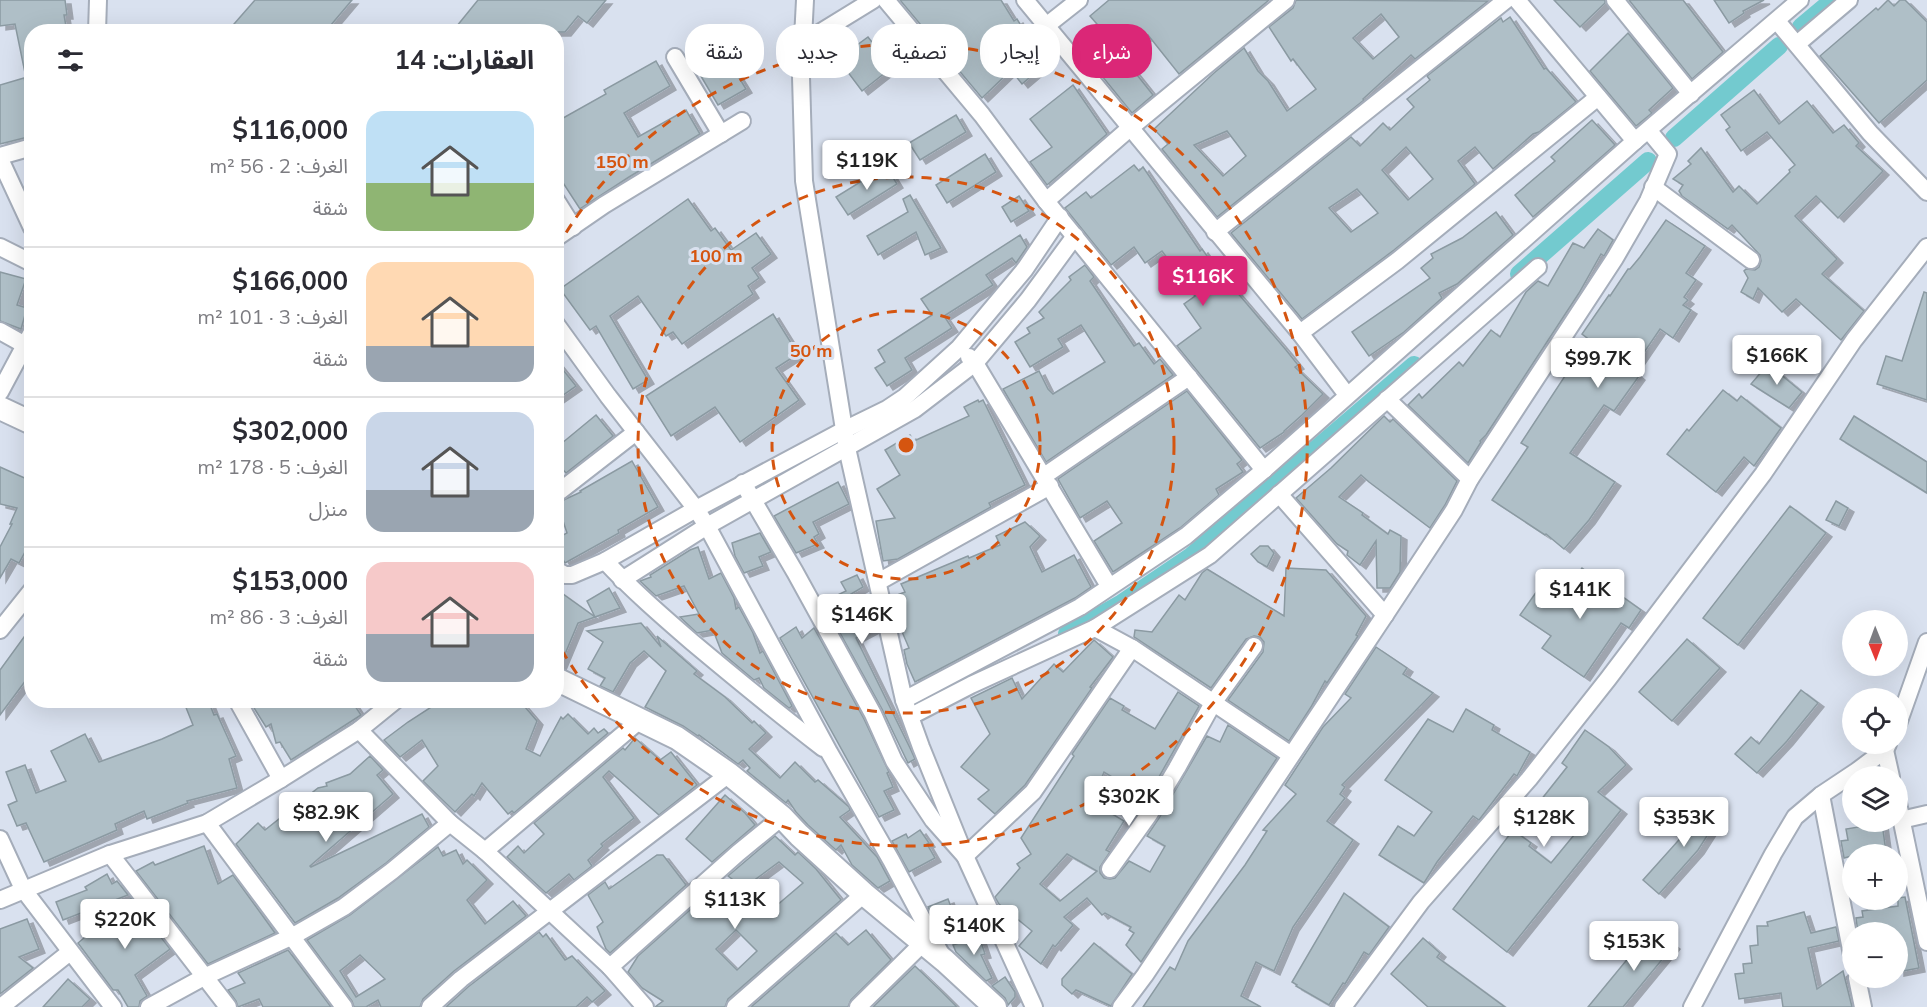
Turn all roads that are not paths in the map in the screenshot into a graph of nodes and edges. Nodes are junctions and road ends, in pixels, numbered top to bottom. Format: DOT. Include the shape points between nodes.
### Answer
graph roads {
  1 [pos="98,0"];
  2 [pos="805,0"];
  3 [pos="873,0"];
  4 [pos="886,0"];
  5 [pos="1025,0"];
  6 [pos="1078,0"];
  7 [pos="1286,0"];
  8 [pos="1506,0"];
  9 [pos="1517,0"];
  10 [pos="1615,0"];
  11 [pos="1800,0"];
  12 [pos="1849,0"];
  13 [pos="1777,21"];
  14 [pos="97,24"];
  15 [pos="804,24"];
  16 [pos="833,24"];
  17 [pos="1044,24"];
  18 [pos="1048,24"];
  19 [pos="1060,43"];
  20 [pos="1797,44"];
  21 [pos="675,57"];
  22 [pos="801,78"];
  23 [pos="1691,94"];
  24 [pos="1598,97"];
  25 [pos="742,121"];
  26 [pos="1130,128"];
  27 [pos="1649,131"];
  28 [pos="721,134"];
  29 [pos="1635,141"];
  30 [pos="24,150"];
  31 [pos="0,158"];
  32 [pos="1653,187"];
  33 [pos="1927,192"];
  34 [pos="1047,201"];
  35 [pos="24,210"];
  36 [pos="564,213"];
  37 [pos="1060,217"];
  38 [pos="573,227"];
  39 [pos="1215,232"];
  40 [pos="564,233"];
  41 [pos="1075,236"];
  42 [pos="0,247"];
  43 [pos="1927,247"];
  44 [pos="24,259"];
  45 [pos="1751,260"];
  46 [pos="1538,267"];
  47 [pos="0,331"];
  48 [pos="1300,333"];
  49 [pos="564,335"];
  50 [pos="24,338"];
  51 [pos="24,347"];
  52 [pos="960,348"];
  53 [pos="975,363"];
  54 [pos="1189,377"];
  55 [pos="0,392"];
  56 [pos="1347,395"];
  57 [pos="1387,399"];
  58 [pos="0,408"];
  59 [pos="891,415"];
  60 [pos="24,419"];
  61 [pos="844,429"];
  62 [pos="636,432"];
  63 [pos="847,448"];
  64 [pos="1264,470"];
  65 [pos="1470,478"];
  66 [pos="1047,481"];
  67 [pos="743,483"];
  68 [pos="564,488"];
  69 [pos="1279,494"];
  70 [pos="754,501"];
  71 [pos="696,509"];
  72 [pos="707,526"];
  73 [pos="605,561"];
  74 [pos="564,574"];
  75 [pos="622,580"];
  76 [pos="878,582"];
  77 [pos="1109,586"];
  78 [pos="24,600"];
  79 [pos="1385,615"];
  80 [pos="1095,628"];
  81 [pos="0,630"];
  82 [pos="1927,642"];
  83 [pos="1254,646"];
  84 [pos="1132,648"];
  85 [pos="564,683"];
  86 [pos="1908,696"];
  87 [pos="904,700"];
  88 [pos="1214,703"];
  89 [pos="241,708"];
  90 [pos="386,708"];
  91 [pos="911,716"];
  92 [pos="640,720"];
  93 [pos="359,729"];
  94 [pos="829,753"];
  95 [pos="1878,754"];
  96 [pos="1291,755"];
  97 [pos="729,774"];
  98 [pos="281,779"];
  99 [pos="1821,795"];
  100 [pos="1908,812"];
  101 [pos="1927,814"];
  102 [pos="782,818"];
  103 [pos="207,823"];
  104 [pos="450,823"];
  105 [pos="1903,832"];
  106 [pos="0,839"];
  107 [pos="485,851"];
  108 [pos="110,854"];
  109 [pos="965,856"];
  110 [pos="1110,869"];
  111 [pos="23,889"];
  112 [pos="864,894"];
  113 [pos="0,900"];
  114 [pos="550,912"];
  115 [pos="1846,922"];
  116 [pos="293,936"];
  117 [pos="1927,942"];
  118 [pos="922,943"];
  119 [pos="70,952"];
  120 [pos="945,961"];
  121 [pos="610,966"];
  122 [pos="204,977"];
  123 [pos="1859,988"];
  124 [pos="640,1005"];
  125 [pos="1,1007"];
  126 [pos="113,1007"];
  127 [pos="149,1007"];
  128 [pos="228,1007"];
  129 [pos="344,1007"];
  130 [pos="430,1007"];
  131 [pos="735,1007"];
  132 [pos="858,1007"];
  133 [pos="995,1007"];
  134 [pos="1034,1007"];
  135 [pos="1121,1007"];
  136 [pos="1343,1007"];
  137 [pos="1692,1007"];
  138 [pos="1863,1007"];
  1 -- 14 [label="street"];
  2 -- 15 [label="street"];
  3 -- 16 [label="street"];
  4 -- 34 [label="street" via="982,115"];
  5 -- 17 [label="street"];
  6 -- 18 [label="street"];
  7 -- 26 [label="street"];
  8 -- 39 [label="street"];
  9 -- 24 [label="street"];
  10 -- 23 [label="street"];
  11 -- 13 [label="street"];
  12 -- 20 [label="street"];
  13 -- 20 [label="street"];
  13 -- 23 [label="street"];
  19 -- 26 [label="street"];
  20 -- 33 [label="street" via="1870,133"];
  21 -- 28 [label="street"];
  22 -- 61 [label="street" via="804,181"];
  23 -- 27 [label="street"];
  24 -- 29 [label="street"];
  24 -- 48 [label="street" via="1396,261"];
  25 -- 28 [label="street"];
  26 -- 34 [label="street"];
  26 -- 39 [label="street"];
  27 -- 29 [label="street"];
  27 -- 32 [label="street" via="1668,154"];
  28 -- 38 [label="street"];
  29 -- 56 [label="street"];
  30 -- 31 [label="street"];
  31 -- 35 [label="street"];
  32 -- 45 [label="street"];
  32 -- 65 [label="street" via="1615,258"];
  34 -- 37 [label="street"];
  36 -- 38 [label="street"];
  37 -- 41 [label="street"];
  37 -- 52 [label="street" via="1025,269"];
  38 -- 40 [label="street"];
  39 -- 48 [label="street"];
  41 -- 53 [label="street"];
  41 -- 54 [label="street"];
  42 -- 44 [label="street"];
  43 -- 136 [label="street" via="1854,340 1763,474 1608,679 1529,779 1421,903"];
  46 -- 57 [label="street"];
  47 -- 50 [label="street"];
  48 -- 56 [label="street"];
  49 -- 62 [label="street"];
  51 -- 55 [label="street"];
  52 -- 53 [label="street"];
  52 -- 59 [label="street" via="905,397"];
  53 -- 59 [label="street" via="915,409"];
  53 -- 66 [label="street"];
  54 -- 64 [label="street"];
  54 -- 66 [label="street"];
  56 -- 64 [label="street"];
  57 -- 65 [label="street"];
  57 -- 69 [label="street"];
  58 -- 60 [label="street"];
  59 -- 61 [label="street"];
  59 -- 63 [label="street"];
  61 -- 63 [label="street"];
  61 -- 67 [label="street"];
  62 -- 68 [label="street"];
  62 -- 71 [label="street"];
  63 -- 70 [label="street"];
  63 -- 76 [label="street"];
  64 -- 77 [label="street" via="1186,536"];
  65 -- 79 [label="street" via="1454,510"];
  66 -- 76 [label="street"];
  66 -- 77 [label="street"];
  67 -- 70 [label="street"];
  67 -- 71 [label="street"];
  69 -- 79 [label="street"];
  69 -- 80 [label="street" via="1210,555"];
  70 -- 72 [label="street"];
  70 -- 109 [label="street" via="873,714 894,761 933,820"];
  71 -- 72 [label="street"];
  71 -- 73 [label="street"];
  72 -- 75 [label="street"];
  72 -- 94 [label="street"];
  73 -- 74 [label="street"];
  73 -- 75 [label="street"];
  75 -- 94 [label="street" via="751,692"];
  76 -- 87 [label="street"];
  77 -- 87 [label="street" via="1080,606"];
  78 -- 81 [label="street"];
  79 -- 96 [label="street"];
  80 -- 84 [label="street"];
  80 -- 91 [label="street"];
  82 -- 86 [label="street"];
  83 -- 88 [label="street"];
  84 -- 88 [label="street"];
  84 -- 109 [label="street" via="1033,792"];
  85 -- 92 [label="street"];
  87 -- 91 [label="street"];
  88 -- 96 [label="street"];
  88 -- 110 [label="street" via="1150,813"];
  89 -- 98 [label="street"];
  90 -- 93 [label="street"];
  91 -- 109 [label="street"];
  92 -- 97 [label="street" via="677,738"];
  92 -- 107 [label="street"];
  93 -- 98 [label="street"];
  93 -- 104 [label="street"];
  94 -- 120 [label="street"];
  95 -- 99 [label="street"];
  96 -- 135 [label="street"];
  97 -- 102 [label="street"];
  97 -- 114 [label="street"];
  98 -- 103 [label="street"];
  99 -- 115 [label="street"];
  99 -- 137 [label="street" via="1795,817"];
  100 -- 101 [label="street"];
  102 -- 112 [label="street"];
  102 -- 121 [label="street"];
  103 -- 108 [label="street"];
  103 -- 116 [label="street"];
  104 -- 107 [label="street"];
  104 -- 116 [label="street" via="344,907"];
  105 -- 117 [label="street"];
  106 -- 111 [label="street"];
  107 -- 114 [label="street"];
  108 -- 111 [label="street"];
  108 -- 122 [label="street"];
  109 -- 134 [label="street"];
  111 -- 113 [label="street"];
  111 -- 119 [label="street"];
  112 -- 118 [label="street"];
  112 -- 131 [label="street"];
  114 -- 121 [label="street"];
  114 -- 130 [label="street"];
  116 -- 122 [label="street"];
  116 -- 129 [label="street"];
  118 -- 120 [label="street"];
  118 -- 132 [label="street"];
  119 -- 125 [label="street"];
  119 -- 126 [label="street"];
  120 -- 133 [label="street"];
  121 -- 124 [label="street"];
  122 -- 127 [label="street"];
  122 -- 128 [label="street"];
  123 -- 138 [label="street"];
}
